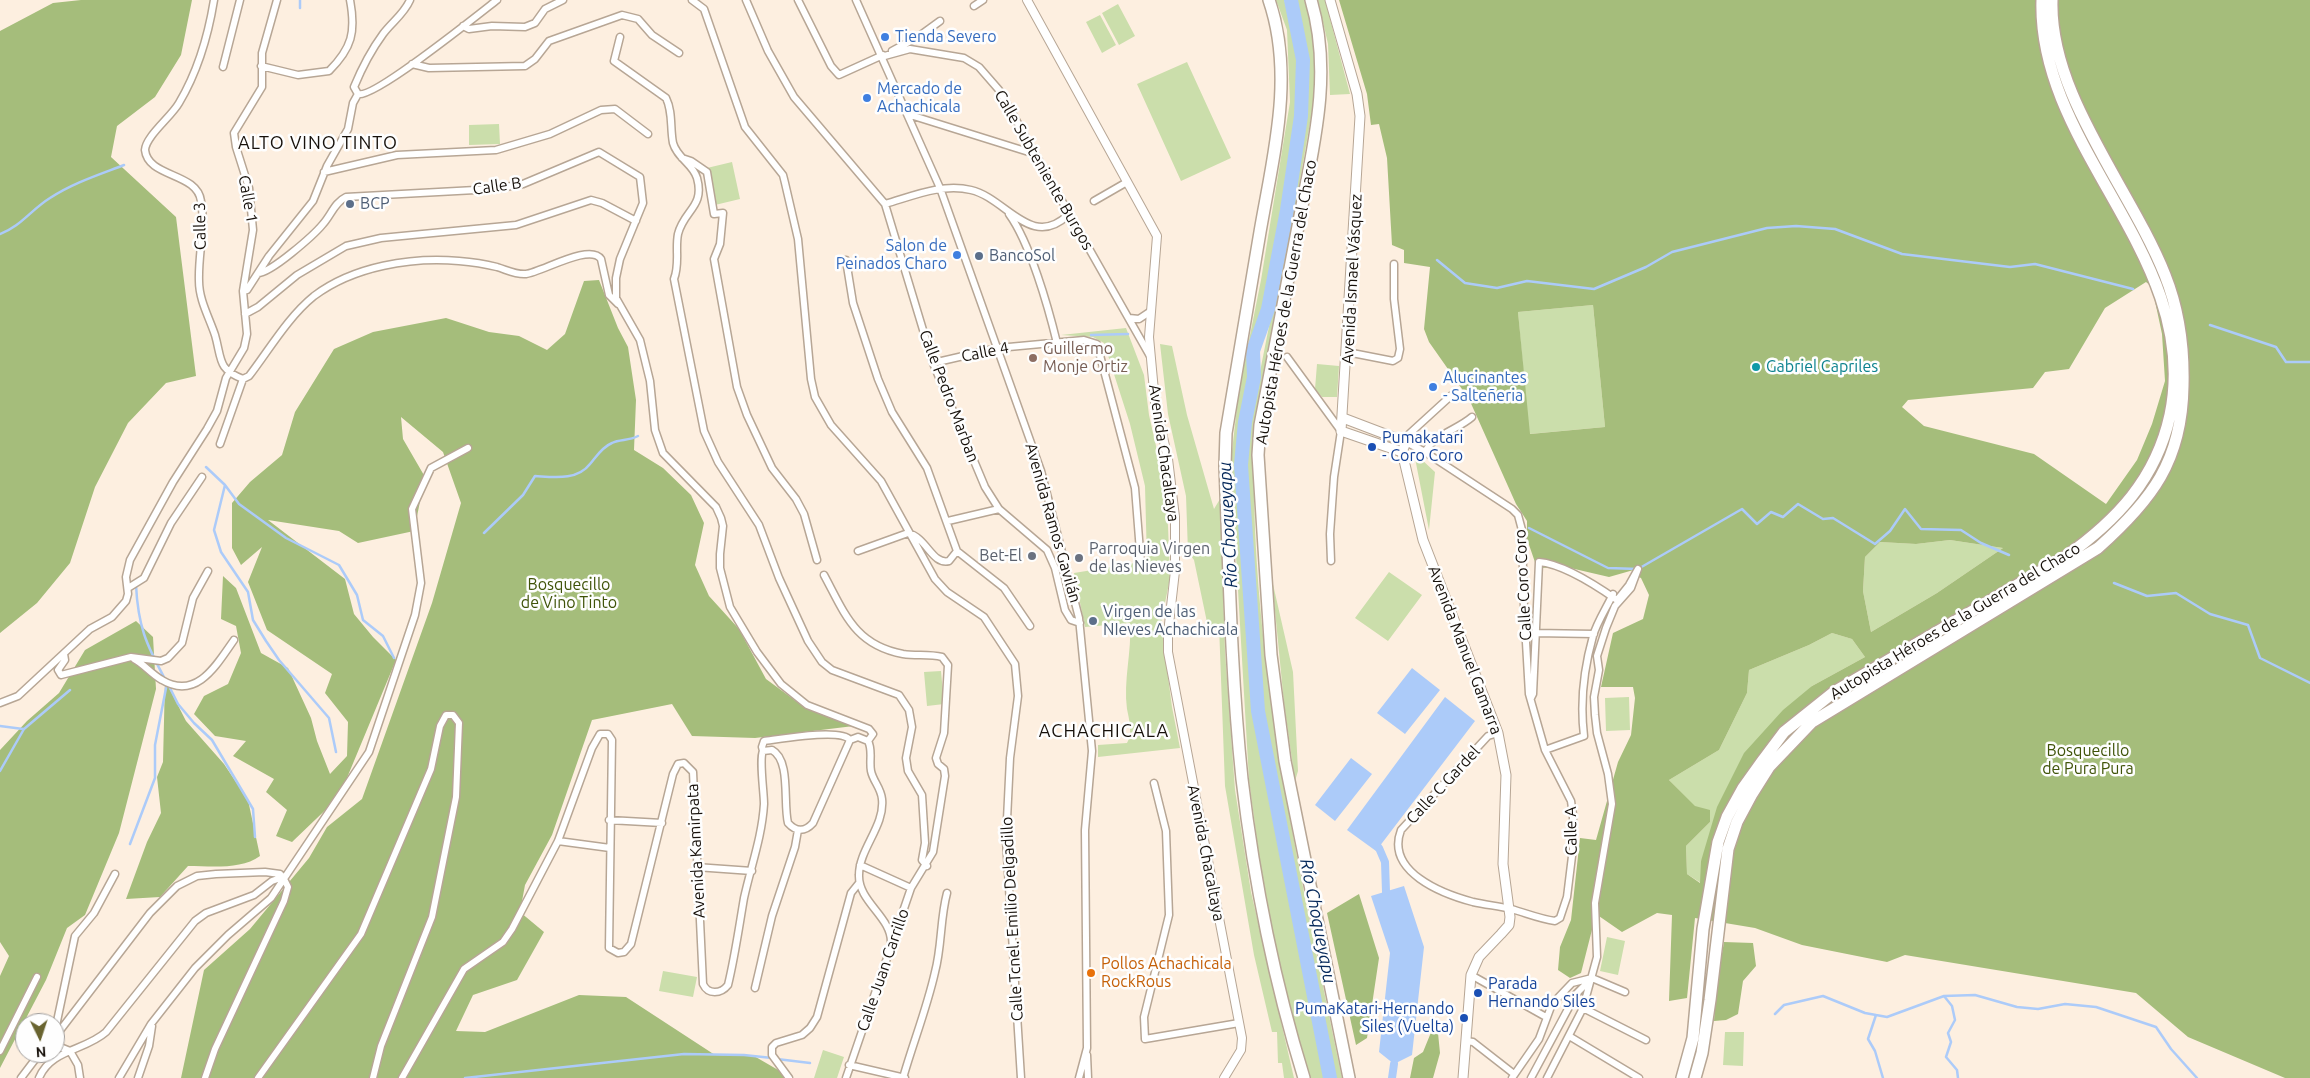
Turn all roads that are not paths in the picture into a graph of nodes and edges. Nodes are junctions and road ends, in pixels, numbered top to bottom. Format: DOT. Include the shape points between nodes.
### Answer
graph roads {
  1 [pos="214,0"];
  2 [pos="240,0"];
  3 [pos="277,0"];
  4 [pos="350,0"];
  5 [pos="410,0"];
  6 [pos="497,0"];
  7 [pos="563,0"];
  8 [pos="692,0"];
  9 [pos="746,0"];
  10 [pos="798,0"];
  11 [pos="856,0"];
  12 [pos="983,0"];
  13 [pos="1027,0"];
  14 [pos="1270,0"];
  15 [pos="1311,0"];
  16 [pos="1330,0"];
  17 [pos="2042,0"];
  18 [pos="2052,0"];
  19 [pos="974,6"];
  20 [pos="940,21"];
  21 [pos="463,26"];
  22 [pos="620,37"];
  23 [pos="679,53"];
  24 [pos="881,57"];
  25 [pos="412,64"];
  26 [pos="260,66"];
  27 [pos="223,67"];
  28 [pos="358,94"];
  29 [pos="907,114"];
  30 [pos="648,134"];
  31 [pos="1035,154"];
  32 [pos="681,158"];
  33 [pos="324,172"];
  34 [pos="1127,182"];
  35 [pos="940,188"];
  36 [pos="1094,201"];
  37 [pos="885,204"];
  38 [pos="1006,210"];
  39 [pos="1068,215"];
  40 [pos="636,221"];
  41 [pos="846,260"];
  42 [pos="1394,264"];
  43 [pos="258,273"];
  44 [pos="243,291"];
  45 [pos="618,304"];
  46 [pos="1150,311"];
  47 [pos="245,314"];
  48 [pos="1129,318"];
  49 [pos="1057,343"];
  50 [pos="998,348"];
  51 [pos="1347,352"];
  52 [pos="1287,357"];
  53 [pos="1151,359"];
  54 [pos="933,363"];
  55 [pos="229,373"];
  56 [pos="243,379"];
  57 [pos="1454,394"];
  58 [pos="1472,417"];
  59 [pos="1343,418"];
  60 [pos="1342,430"];
  61 [pos="1406,442"];
  62 [pos="220,444"];
  63 [pos="468,448"];
  64 [pos="1402,452"];
  65 [pos="1425,452"];
  66 [pos="202,477"];
  67 [pos="999,509"];
  68 [pos="948,521"];
  69 [pos="908,534"];
  70 [pos="858,550"];
  71 [pos="957,551"];
  72 [pos="817,560"];
  73 [pos="1331,561"];
  74 [pos="1141,564"];
  75 [pos="208,571"];
  76 [pos="824,575"];
  77 [pos="128,588"];
  78 [pos="1614,598"];
  79 [pos="1080,623"];
  80 [pos="1030,626"];
  81 [pos="1535,633"];
  82 [pos="1594,634"];
  83 [pos="234,640"];
  84 [pos="64,654"];
  85 [pos="130,657"];
  86 [pos="1531,698"];
  87 [pos="0,703"];
  88 [pos="1498,733"];
  89 [pos="850,740"];
  90 [pos="868,741"];
  91 [pos="1545,750"];
  92 [pos="763,751"];
  93 [pos="1154,783"];
  94 [pos="609,820"];
  95 [pos="662,824"];
  96 [pos="798,830"];
  97 [pos="558,841"];
  98 [pos="610,848"];
  99 [pos="860,864"];
  100 [pos="927,866"];
  101 [pos="696,867"];
  102 [pos="752,870"];
  103 [pos="115,874"];
  104 [pos="284,878"];
  105 [pos="859,883"];
  106 [pos="911,888"];
  107 [pos="947,893"];
  108 [pos="1510,909"];
  109 [pos="891,948"];
  110 [pos="1471,975"];
  111 [pos="36,976"];
  112 [pos="1592,978"];
  113 [pos="755,988"];
  114 [pos="1625,992"];
  115 [pos="1583,1008"];
  116 [pos="59,1013"];
  117 [pos="1546,1017"];
  118 [pos="1239,1023"];
  119 [pos="65,1024"];
  120 [pos="151,1024"];
  121 [pos="1569,1036"];
  122 [pos="1646,1040"];
  123 [pos="1466,1041"];
  124 [pos="1087,1048"];
  125 [pos="65,1049"];
  126 [pos="0,1051"];
  127 [pos="70,1051"];
  128 [pos="32,1063"];
  129 [pos="849,1065"];
  130 [pos="1513,1076"];
  131 [pos="21,1078"];
  132 [pos="39,1078"];
  133 [pos="80,1078"];
  134 [pos="119,1078"];
  135 [pos="138,1078"];
  136 [pos="206,1078"];
  137 [pos="258,1078"];
  138 [pos="373,1078"];
  139 [pos="402,1078"];
  140 [pos="789,1078"];
  141 [pos="846,1078"];
  142 [pos="903,1078"];
  143 [pos="1021,1078"];
  144 [pos="1079,1078"];
  145 [pos="1088,1078"];
  146 [pos="1224,1078"];
  147 [pos="1304,1078"];
  148 [pos="1349,1078"];
  149 [pos="1463,1078"];
  150 [pos="1530,1078"];
  151 [pos="1547,1078"];
  152 [pos="1639,1078"];
  153 [pos="1682,1078"];
  154 [pos="1695,1078"];
  1 -- 55 [label="street, Calle 3" via="196,71 179,104 147,142 145,150 150,162 190,184 200,195 200,287 222,366"];
  2 -- 27 [label="street"];
  3 -- 26 [label="street, Calle 1"];
  4 -- 26 [label="street" via="353,19 351,40 348,49 329,71 298,75"];
  5 -- 28 [label="street" via="382,35 354,87"];
  6 -- 21 [label="street"];
  7 -- 21 [label="street" via="546,9 535,23 525,27 469,29"];
  8 -- 69 [label="street, Calle Tcnel. Emilio Delgadillo" via="704,10 745,128 783,175 798,239 811,379 819,407 880,481"];
  9 -- 37 [label="street, Calle Pedro Marban" via="768,51 794,97"];
  10 -- 24 [label="street" via="831,66 839,75"];
  11 -- 24 [label="street, Avenida Ramos Gavilán"];
  12 -- 19 [label="street"];
  13 -- 34 [label="street, Avenida Chacaltaya"];
  14 -- 147 [label="highway" via="1281,51 1278,127 1226,433 1225,466 1235,692 1253,858 1287,1022"];
  15 -- 148 [label="highway, Autopista Héroes de la Guerra del Chaco" via="1320,39 1317,136 1260,425 1259,463 1271,655 1285,761"];
  16 -- 51 [label="main road, Avenida Ismael Vásquez" via="1360,116"];
  17 -- 153 [label="highway, Autopista Héroes de la Guerra del Chaco" via="2045,47 2071,121 2146,260 2161,299 2172,344 2174,378 2166,432 2142,483 2121,511 2092,537 2065,557 1834,692 1784,732 1763,760 1727,817 1718,842 1703,929 1693,1038"];
  18 -- 154 [label="highway, Autopista Héroes de la Guerra del Chaco" via="2054,32 2066,78 2099,149 2154,250 2175,302 2183,364 2183,403 2169,461 2146,500 2098,548 1812,722 1769,767 1737,822 1728,849 1710,1000"];
  20 -- 24 [label="street"];
  21 -- 25 [label="street"];
  22 -- 32 [label="street" via="614,61 666,98 673,143"];
  23 -- 25 [label="street" via="652,35 638,19 622,15 548,41 533,61 525,66 429,68"];
  24 -- 29 [label="street, Avenida Ramos Gavilán"];
  24 -- 31 [label="street, Calle Subteniente Burgos" via="910,49 964,58 979,67 999,90"];
  25 -- 28 [label="street" via="367,94"];
  26 -- 44 [label="street, Calle 1" via="260,93 234,133 249,188 254,230"];
  28 -- 33 [label="street" via="348,129"];
  29 -- 31 [label="street"];
  29 -- 35 [label="street, Avenida Ramos Gavilán"];
  30 -- 33 [label="street" via="609,108 550,134 496,150 397,155"];
  31 -- 39 [label="street, Calle Subteniente Burgos"];
  32 -- 72 [label="street" via="707,172 714,214 723,213 720,244 714,259 738,387 747,415 772,468 804,514"];
  32 -- 100 [label="street" via="695,173 699,198 679,232 675,284 704,431 722,470 759,525 779,578 822,662 832,670 899,695 905,702 912,728 906,758 908,771 922,795 925,843 922,860"];
  33 -- 43 [label="street" via="308,208"];
  34 -- 36 [label="street"];
  34 -- 46 [label="street, Avenida Chacaltaya" via="1157,236"];
  35 -- 37 [label="street"];
  35 -- 38 [label="street" via="972,190"];
  35 -- 50 [label="street, Avenida Ramos Gavilán"];
  37 -- 54 [label="street, Calle Pedro Marban"];
  38 -- 39 [label="street" via="1029,226 1044,227 1060,222"];
  38 -- 49 [label="street" via="1020,229"];
  39 -- 48 [label="street, Calle Subteniente Burgos"];
  40 -- 43 [label="street, Calle B" via="644,197 637,174 599,152 523,184 494,189 346,197 313,234 268,270"];
  40 -- 45 [label="street" via="617,270"];
  40 -- 47 [label="street" via="591,200 516,225 360,242 333,252 304,270"];
  41 -- 68 [label="street" via="853,302 878,379 892,412 927,468"];
  42 -- 51 [label="street" via="1398,358 1393,361"];
  43 -- 44 [label="street"];
  44 -- 47 [label="street, Calle 1"];
  45 -- 56 [label="street" via="609,295 601,259 590,254 519,275 459,261 399,262 364,272 315,296 296,314 249,376"];
  45 -- 90 [label="street" via="640,340 650,381 655,430 663,453 716,507 721,518 720,568 730,607 757,652 782,684 807,704 869,729 873,734"];
  46 -- 48 [label="street" via="1139,319"];
  46 -- 53 [label="street, Avenida Chacaltaya"];
  47 -- 55 [label="street, Calle 1" via="247,334 244,348"];
  48 -- 53 [label="street, Calle Subteniente Burgos"];
  49 -- 50 [label="street, Calle 4"];
  49 -- 74 [label="street, Calle 4" via="1084,340 1097,344 1135,488"];
  50 -- 54 [label="street, Calle 4"];
  50 -- 79 [label="street, Avenida Ramos Gavilán" via="1040,471"];
  51 -- 59 [label="main road, Avenida Ismael Vásquez"];
  52 -- 60 [label="street"];
  53 -- 118 [label="street, Avenida Chacaltaya" via="1155,402 1175,517 1175,571 1168,652"];
  54 -- 67 [label="street, Calle Pedro Marban" via="985,487"];
  55 -- 56 [label="street"];
  55 -- 77 [label="street, Calle 1" via="210,423 130,560 126,577"];
  56 -- 62 [label="street"];
  57 -- 61 [label="street" via="1408,435"];
  58 -- 65 [label="street" via="1432,440"];
  59 -- 60 [label="main road, Avenida Ismael Vásquez"];
  59 -- 61 [label="main road, Calle Coro Coro"];
  60 -- 64 [label="main road"];
  60 -- 73 [label="street, Avenida Ismael Vásquez" via="1334,477"];
  61 -- 64 [label="main road"];
  61 -- 65 [label="street, Calle Coro Coro"];
  63 -- 104 [label="street" via="431,468 412,509 421,583 415,615 369,752"];
  64 -- 88 [label="main road, Avenida Manuel Gamarra" via="1423,540"];
  65 -- 86 [label="street, Calle Coro Coro" via="1518,515 1522,530"];
  66 -- 77 [label="street" via="171,523 144,578"];
  67 -- 68 [label="street"];
  67 -- 79 [label="street, Calle Pedro Marban" via="1047,550 1065,610 1071,620"];
  68 -- 71 [label="street"];
  69 -- 70 [label="street"];
  69 -- 71 [label="street" via="926,544 937,560 949,561"];
  69 -- 143 [label="street, Calle Tcnel. Emilio Delgadillo" via="935,579 947,592 984,617 1016,664 1018,696 1010,758 1006,840"];
  71 -- 80 [label="street" via="1004,588"];
  75 -- 85 [label="street" via="193,598 184,636 176,651 161,660"];
  76 -- 100 [label="street, Calle Juan Carrillo" via="853,628 863,637 904,654 942,657 948,665 944,733 936,758 945,776 938,830"];
  77 -- 84 [label="street" via="119,610 90,629"];
  78 -- 81 [label="street" via="1593,583 1551,563 1539,562"];
  78 -- 82 [label="street"];
  78 -- 112 [label="street" via="1629,585 1638,569 1631,588 1615,606 1597,656 1595,715 1612,804 1595,903 1598,948"];
  79 -- 124 [label="street, Avenida Ramos Gavilán" via="1092,750 1085,830"];
  81 -- 82 [label="street"];
  81 -- 86 [label="street"];
  82 -- 91 [label="street" via="1584,690 1584,736"];
  83 -- 85 [label="street" via="209,675 192,685 162,681"];
  84 -- 85 [label="street" via="65,660 58,670 61,675"];
  84 -- 87 [label="street" via="18,696"];
  86 -- 91 [label="street, Calle A"];
  88 -- 108 [label="main road, Avenida Manuel Gamarra" via="1506,775 1503,864"];
  88 -- 108 [label="street, Calle C Gardel" via="1488,736 1401,830 1400,853 1410,872 1446,892 1472,902"];
  89 -- 90 [label="street" via="858,737"];
  89 -- 92 [label="street" via="834,734 774,739 764,741"];
  89 -- 96 [label="street" via="813,823"];
  90 -- 99 [label="street" via="871,773 882,795 882,807"];
  91 -- 108 [label="street, Calle A" via="1571,801 1573,848 1566,897 1560,918 1555,921"];
  92 -- 96 [label="street" via="772,750 782,760 787,820"];
  92 -- 102 [label="street, Avenida Kamirpata" via="763,811 760,843"];
  93 -- 118 [label="street" via="1166,831 1170,914 1144,1017 1145,1039"];
  94 -- 95 [label="street"];
  94 -- 97 [label="street, Avenida Kamirpata" via="612,740 605,733 598,736 592,748"];
  94 -- 98 [label="street, Avenida Kamirpata"];
  95 -- 98 [label="street, Avenida Kamirpata" via="631,944 624,952 614,952 608,943"];
  95 -- 101 [label="street, Avenida Kamirpata" via="673,774 678,764 684,763 693,772"];
  96 -- 113 [label="street" via="772,916"];
  97 -- 98 [label="street"];
  97 -- 139 [label="street, Avenida Kamirpata" via="512,929 503,942 464,969"];
  99 -- 105 [label="street"];
  99 -- 106 [label="street"];
  100 -- 106 [label="street, Calle Juan Carrillo"];
  101 -- 102 [label="street"];
  101 -- 102 [label="street, Avenida Kamirpata" via="703,984 706,990 713,992 728,985"];
  103 -- 116 [label="street" via="94,913 75,936"];
  104 -- 119 [label="street" via="265,872 216,874 197,876 177,886 150,913"];
  104 -- 120 [label="street" via="271,898 195,968"];
  104 -- 127 [label="street" via="272,881 254,895 199,917 182,934 106,1032 90,1044"];
  104 -- 136 [label="street" via="288,887 284,901 215,1049"];
  105 -- 109 [label="street" via="891,938"];
  105 -- 140 [label="street" via="851,893 817,1017 802,1035 781,1040 772,1047 772,1055"];
  106 -- 109 [label="street, Calle Juan Carrillo"];
  107 -- 142 [label="street" via="941,915 935,973"];
  108 -- 110 [label="main road, Avenida Manuel Gamarra" via="1508,925 1479,957"];
  109 -- 129 [label="street, Calle Juan Carrillo"];
  110 -- 117 [label="street"];
  110 -- 123 [label="main road, Avenida Manuel Gamarra"];
  111 -- 126 [label="street"];
  112 -- 114 [label="street"];
  112 -- 115 [label="street"];
  112 -- 117 [label="street" via="1572,984 1552,1004"];
  112 -- 150 [label="street" via="1576,994"];
  115 -- 121 [label="street"];
  115 -- 122 [label="street"];
  117 -- 130 [label="street" via="1539,1039"];
  118 -- 146 [label="street, Avenida Chacaltaya" via="1241,1050"];
  120 -- 134 [label="street"];
  120 -- 135 [label="street" via="149,1046"];
  121 -- 151 [label="street"];
  121 -- 152 [label="street"];
  123 -- 130 [label="street" via="1473,1042"];
  123 -- 149 [label="main road, Avenida Manuel Gamarra"];
  124 -- 144 [label="street, Avenida Ramos Gavilán"];
  124 -- 145 [label="street"];
  125 -- 127 [label="street"];
  127 -- 132 [label="street" via="48,1062"];
  127 -- 133 [label="street"];
  128 -- 131 [label="street"];
  129 -- 141 [label="street, Calle Juan Carrillo"];
  129 -- 142 [label="street"];
  137 -- 138 [label="street" via="361,934 431,769 440,726 446,715 453,716 459,723 456,797 432,917 381,1046"];
}
